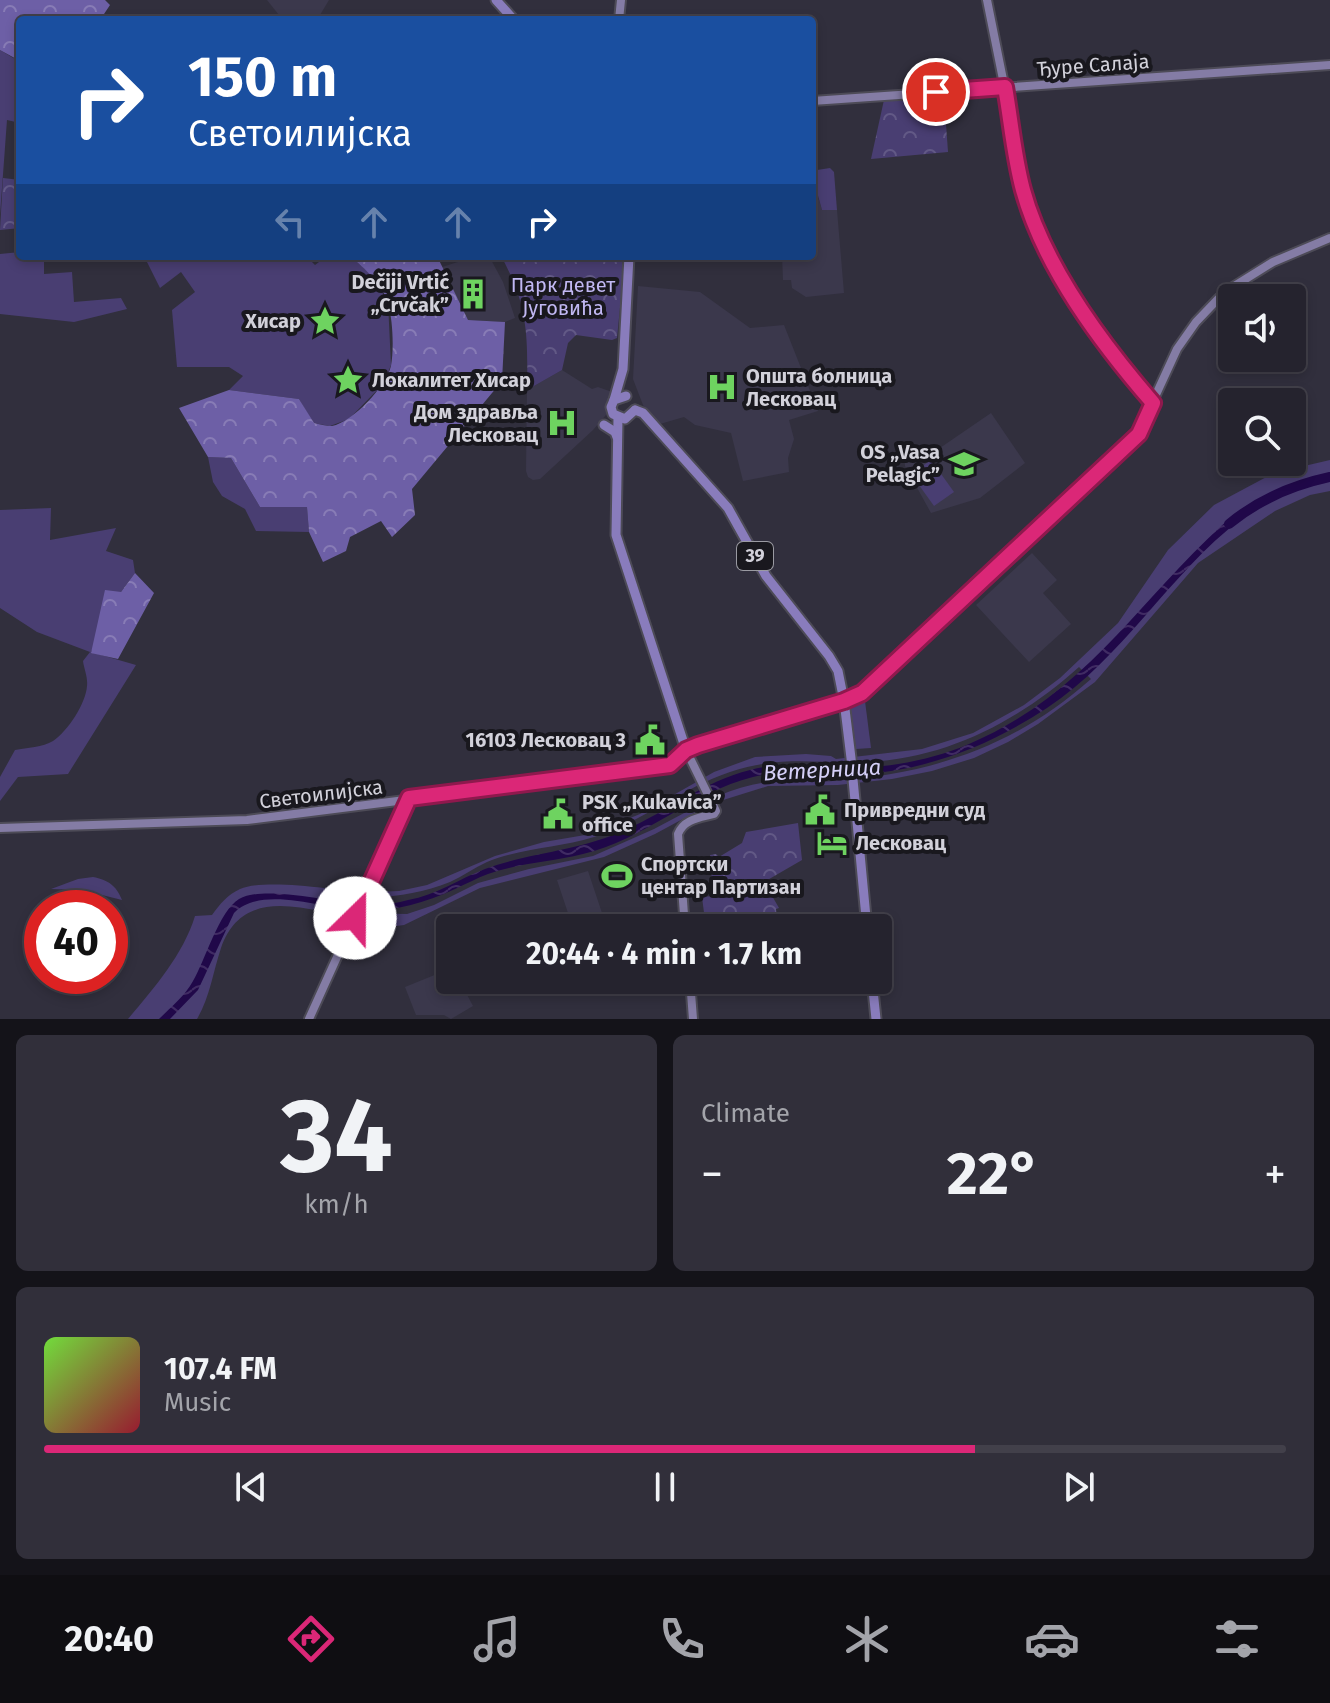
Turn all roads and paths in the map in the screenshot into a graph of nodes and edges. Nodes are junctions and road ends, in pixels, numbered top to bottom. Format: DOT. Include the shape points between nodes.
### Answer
graph roads {
  1 [pos="496,0"];
  2 [pos="987,0"];
  3 [pos="510,16"];
  4 [pos="1330,65"];
  5 [pos="1005,87"];
  6 [pos="816,101"];
  7 [pos="1330,238"];
  8 [pos="629,260"];
  9 [pos="623,369"];
  10 [pos="626,396"];
  11 [pos="614,400"];
  12 [pos="1153,403"];
  13 [pos="635,410"];
  14 [pos="618,418"];
  15 [pos="604,425"];
  16 [pos="618,440"];
  17 [pos="844,701"];
  18 [pos="686,750"];
  19 [pos="409,798"];
  20 [pos="0,828"];
  21 [pos="684,914"];
  22 [pos="866,914"];
  23 [pos="691,994"];
  24 [pos="873,994"];
  25 [pos="309,1019"];
  26 [pos="693,1019"];
  27 [pos="876,1019"];
  1 -- 3 [label="main road"];
  2 -- 5 [label="street"];
  4 -- 5 [label="street, Ђуре Салаја"];
  5 -- 6 [label="street, Ђуре Салаја"];
  5 -- 12 [label="street" via="1023,189 1054,263 1081,309"];
  7 -- 12 [label="street" via="1273,262 1228,290 1185,336"];
  8 -- 9 [label="main road"];
  9 -- 10 [label="main road"];
  9 -- 11 [label="main road"];
  10 -- 11 [label="main road"];
  10 -- 13 [label="main road"];
  11 -- 14 [label="main road" via="612,411"];
  12 -- 17 [label="street" via="1127,447 862,693"];
  13 -- 14 [label="main road" via="628,418"];
  13 -- 17 [label="main road, 39" via="728,508 766,576 829,656"];
  14 -- 16 [label="main road"];
  15 -- 16 [label="main road"];
  16 -- 18 [label="main road" via="616,535"];
  17 -- 18 [label="main road"];
  17 -- 22 [label="main road, 39"];
  18 -- 19 [label="street, Светоилијска" via="674,763 658,768"];
  18 -- 21 [label="street" via="714,814 689,821 678,834"];
  19 -- 20 [label="street, Светоилијска" via="247,820"];
  19 -- 25 [label="street"];
  23 -- 26 [label="street"];
  24 -- 27 [label="main road"];
}
